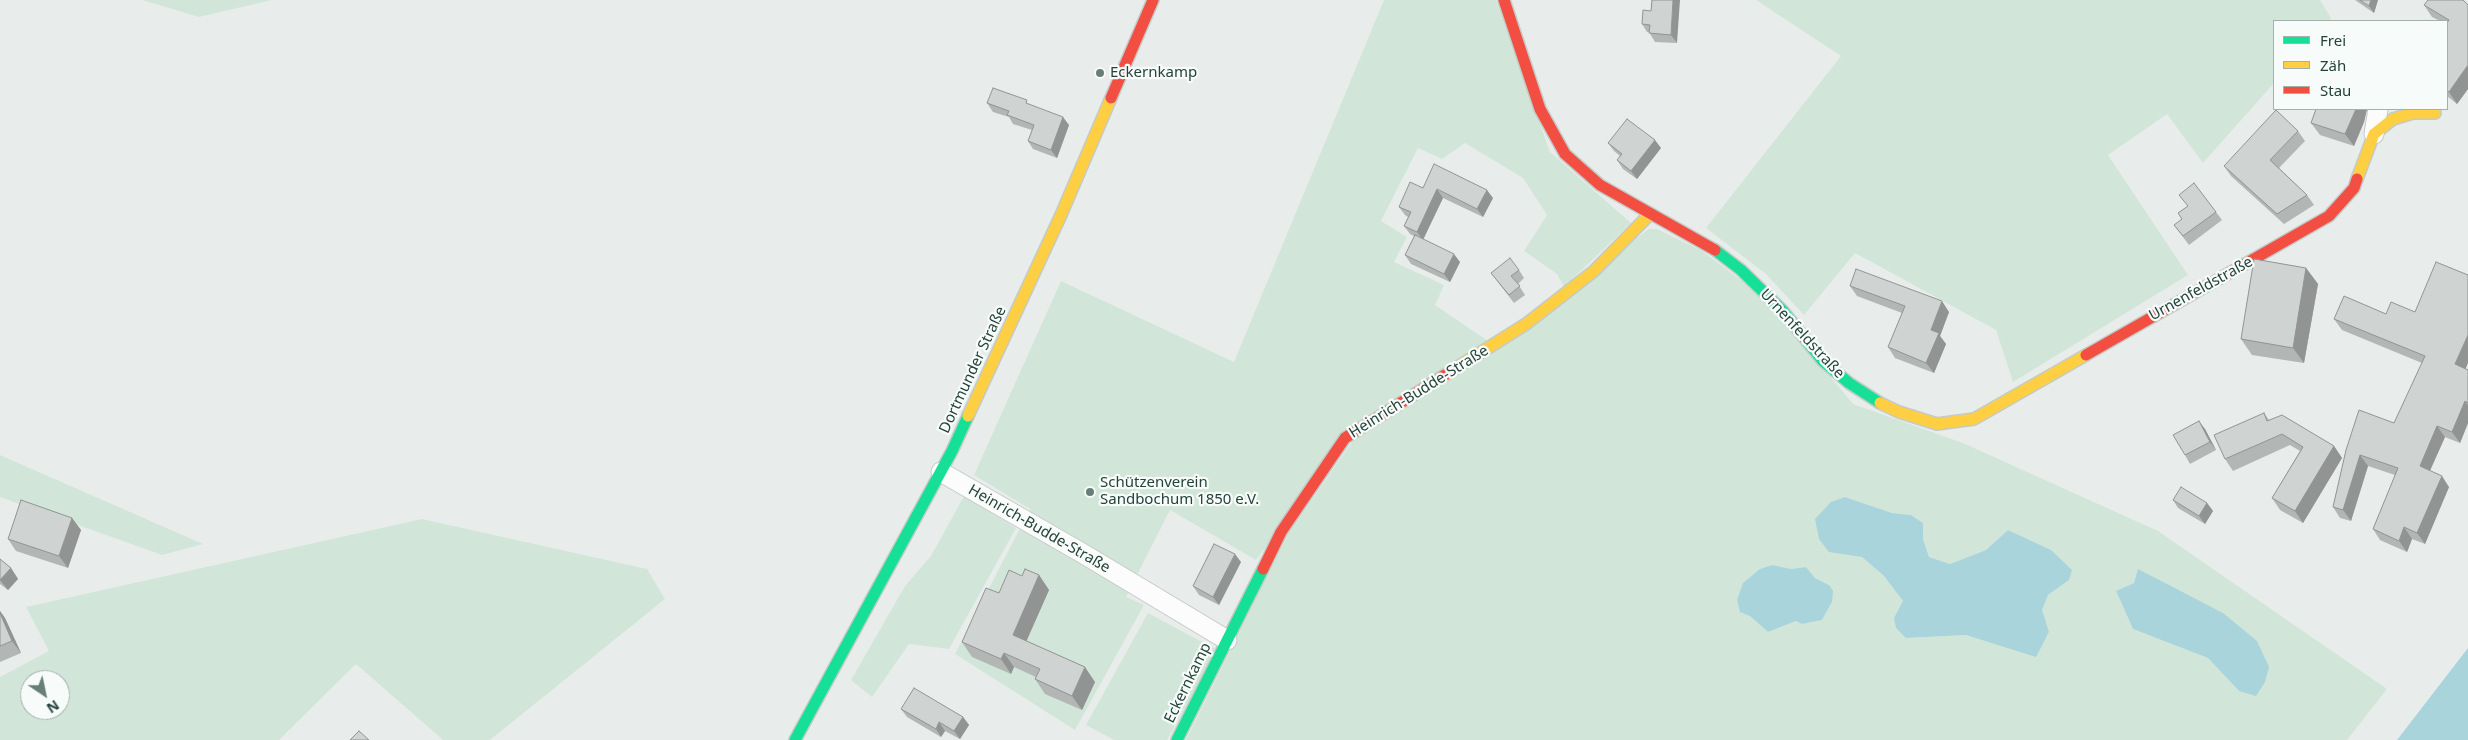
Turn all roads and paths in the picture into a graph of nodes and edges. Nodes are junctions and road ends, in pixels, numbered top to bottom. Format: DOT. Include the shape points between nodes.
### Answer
graph roads {
  1 [pos="1153,0"];
  2 [pos="1504,0"];
  3 [pos="2378,110"];
  4 [pos="2435,113"];
  5 [pos="2374,134"];
  6 [pos="1650,214"];
  7 [pos="941,472"];
  8 [pos="1227,640"];
  9 [pos="795,740"];
  10 [pos="1177,740"];
  1 -- 7 [label="street, Dortmunder Straße" via="1062,215"];
  2 -- 6 [label="street, Urnenfeldstraße" via="1540,109 1565,154 1600,185"];
  3 -- 5 [label="street, Urnenfeldstraße"];
  4 -- 5 [label="street" via="2413,113 2393,119"];
  5 -- 6 [label="street, Urnenfeldstraße" via="2354,188 2329,216 1974,419 1937,424 1891,408 1849,383 1823,361 1782,310 1741,270 1712,248"];
  6 -- 8 [label="street, Heinrich-Budde-Straße" via="1594,271 1526,324 1345,438 1281,532"];
  7 -- 8 [label="street, Heinrich-Budde-Straße"];
  7 -- 9 [label="street, Dortmunder Straße"];
  8 -- 10 [label="street, Eckernkamp"];
}
